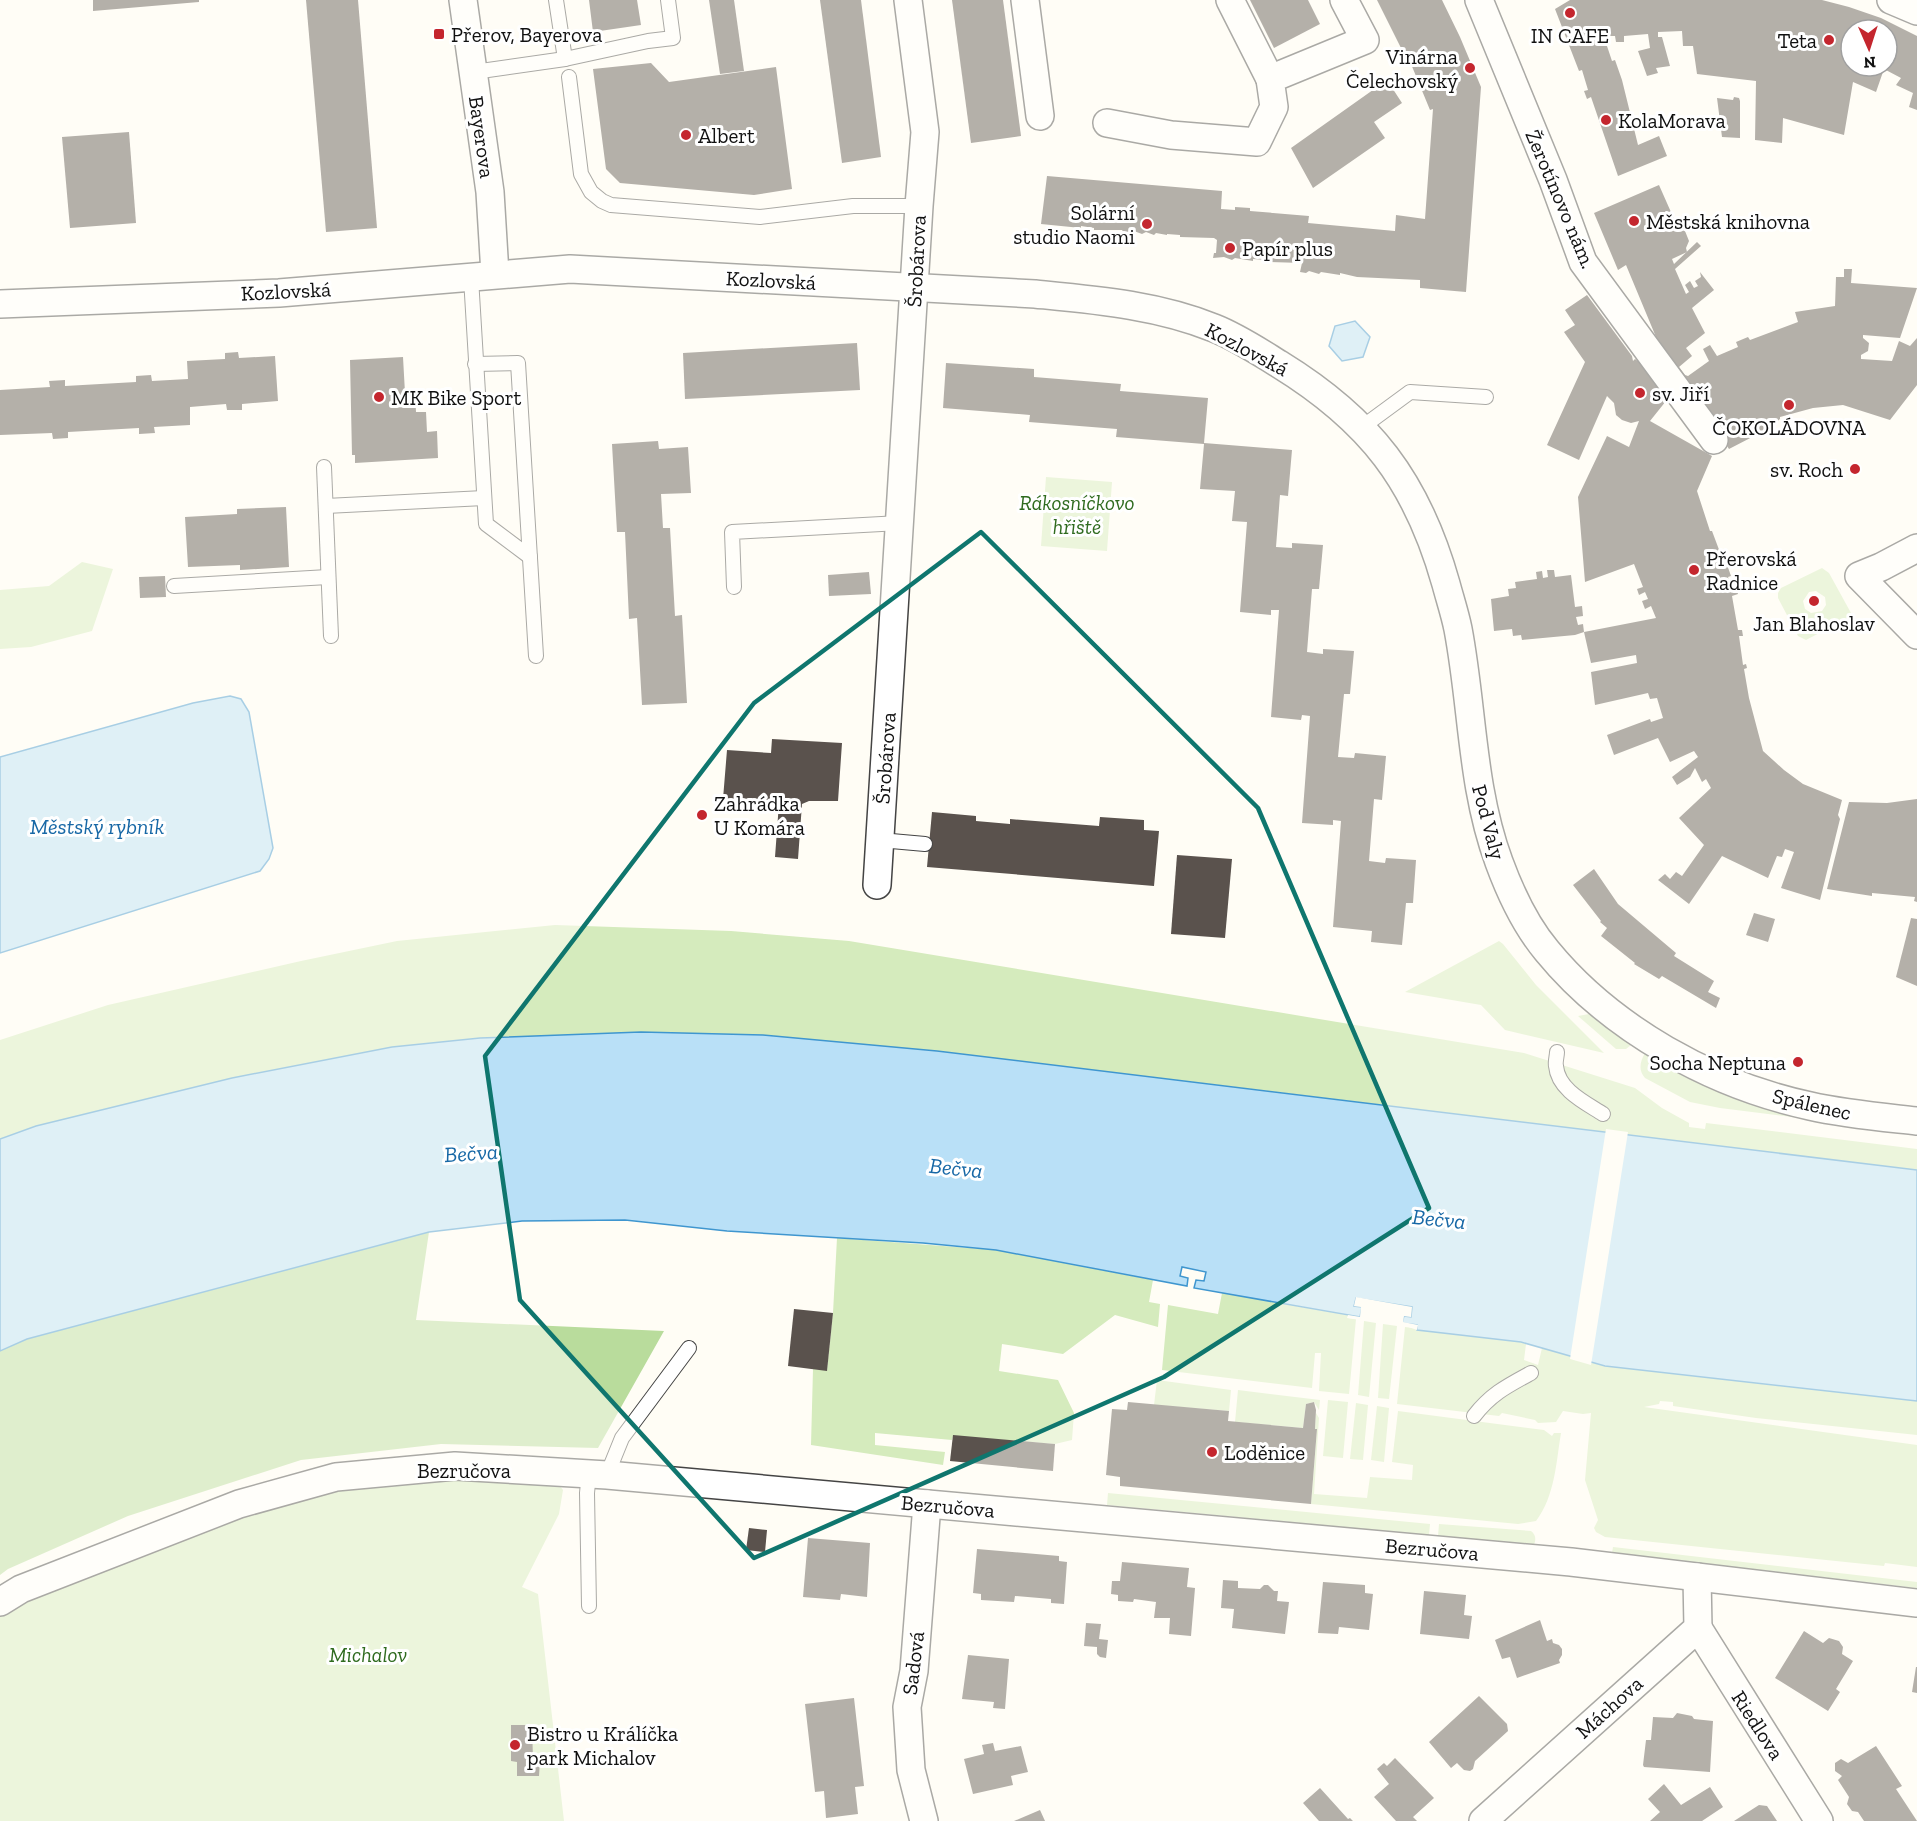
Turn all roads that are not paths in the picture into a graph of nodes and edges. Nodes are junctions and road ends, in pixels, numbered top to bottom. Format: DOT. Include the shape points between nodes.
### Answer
graph roads {
  1 [pos="463,0"];
  2 [pos="556,0"];
  3 [pos="668,0"];
  4 [pos="908,0"];
  5 [pos="1025,0"];
  6 [pos="1230,0"];
  7 [pos="1344,0"];
  8 [pos="1479,0"];
  9 [pos="1891,0"];
  10 [pos="1917,11"];
  11 [pos="565,59"];
  12 [pos="474,72"];
  13 [pos="569,77"];
  14 [pos="1270,79"];
  15 [pos="1040,116"];
  16 [pos="1107,123"];
  17 [pos="919,206"];
  18 [pos="483,276"];
  19 [pos="915,288"];
  20 [pos="0,304"];
  21 [pos="475,364"];
  22 [pos="1486,397"];
  23 [pos="1361,428"];
  24 [pos="1714,440"];
  25 [pos="324,467"];
  26 [pos="484,498"];
  27 [pos="326,506"];
  28 [pos="900,523"];
  29 [pos="1917,548"];
  30 [pos="1437,552"];
  31 [pos="530,557"];
  32 [pos="328,577"];
  33 [pos="174,586"];
  34 [pos="734,587"];
  35 [pos="1917,635"];
  36 [pos="331,636"];
  37 [pos="536,656"];
  38 [pos="880,840"];
  39 [pos="926,844"];
  40 [pos="877,885"];
  41 [pos="1646,1039"];
  42 [pos="1557,1052"];
  43 [pos="1604,1114"];
  44 [pos="1917,1121"];
  45 [pos="689,1348"];
  46 [pos="1531,1373"];
  47 [pos="1474,1416"];
  48 [pos="598,1474"];
  49 [pos="927,1504"];
  50 [pos="1697,1577"];
  51 [pos="0,1602"];
  52 [pos="1917,1603"];
  53 [pos="590,1606"];
  54 [pos="1698,1628"];
  55 [pos="924,1821"];
  56 [pos="1483,1821"];
  57 [pos="1819,1821"];
  1 -- 12 [label="street, Bayerova"];
  2 -- 11 [label="lane"];
  3 -- 11 [label="lane" via="673,38"];
  4 -- 17 [label="street, Šrobárova" via="925,132"];
  5 -- 15 [label="street"];
  6 -- 14 [label="street"];
  7 -- 14 [label="street" via="1365,40"];
  8 -- 24 [label="street, Žerotínovo nám." via="1583,262"];
  9 -- 10 [label="street"];
  11 -- 12 [label="lane"];
  12 -- 18 [label="street, Bayerova" via="490,192"];
  13 -- 17 [label="lane" via="581,174 596,198 611,205 760,217 854,206"];
  14 -- 16 [label="street" via="1274,107 1257,142 1171,135"];
  17 -- 19 [label="street, Šrobárova"];
  18 -- 19 [label="street, Kozlovská" via="570,269"];
  18 -- 20 [label="street, Kozlovská" via="279,292"];
  18 -- 21 [label="lane"];
  19 -- 23 [label="street, Kozlovská" via="1092,299 1180,317 1216,329 1287,369"];
  19 -- 28 [label="street, Šrobárova"];
  21 -- 26 [label="lane"];
  21 -- 31 [label="lane" via="518,363"];
  22 -- 23 [label="lane" via="1410,392"];
  23 -- 30 [label="street, Kozlovská" via="1391,461 1413,497"];
  25 -- 27 [label="lane"];
  26 -- 27 [label="lane"];
  26 -- 31 [label="lane" via="486,524"];
  27 -- 32 [label="lane"];
  28 -- 34 [label="lane" via="732,532"];
  28 -- 38 [label="street, Šrobárova"];
  29 -- 35 [label="street" via="1858,576"];
  30 -- 41 [label="street, Pod Valy" via="1458,626 1476,774 1484,819 1499,864 1516,903 1545,949 1577,983"];
  31 -- 37 [label="lane"];
  32 -- 33 [label="lane"];
  32 -- 36 [label="lane"];
  38 -- 39 [label="lane"];
  38 -- 40 [label="street, Šrobárova"];
  41 -- 44 [label="street, Spálenec" via="1730,1081 1773,1096 1856,1115"];
  42 -- 43 [label="lane" via="1556,1067 1568,1089"];
  45 -- 48 [label="lane"];
  46 -- 47 [label="lane" via="1497,1391"];
  48 -- 49 [label="street, Bezručova"];
  48 -- 51 [label="street, Bezručova" via="455,1466 336,1477 239,1504 21,1589"];
  48 -- 53 [label="lane" via="587,1493"];
  49 -- 50 [label="street, Bezručova" via="1571,1562"];
  49 -- 55 [label="street, Sadová" via="914,1671 907,1707 911,1770"];
  50 -- 52 [label="street, Bezručova"];
  50 -- 54 [label="street"];
  54 -- 56 [label="street, Máchova"];
  54 -- 57 [label="street, Riedlova"];
}
